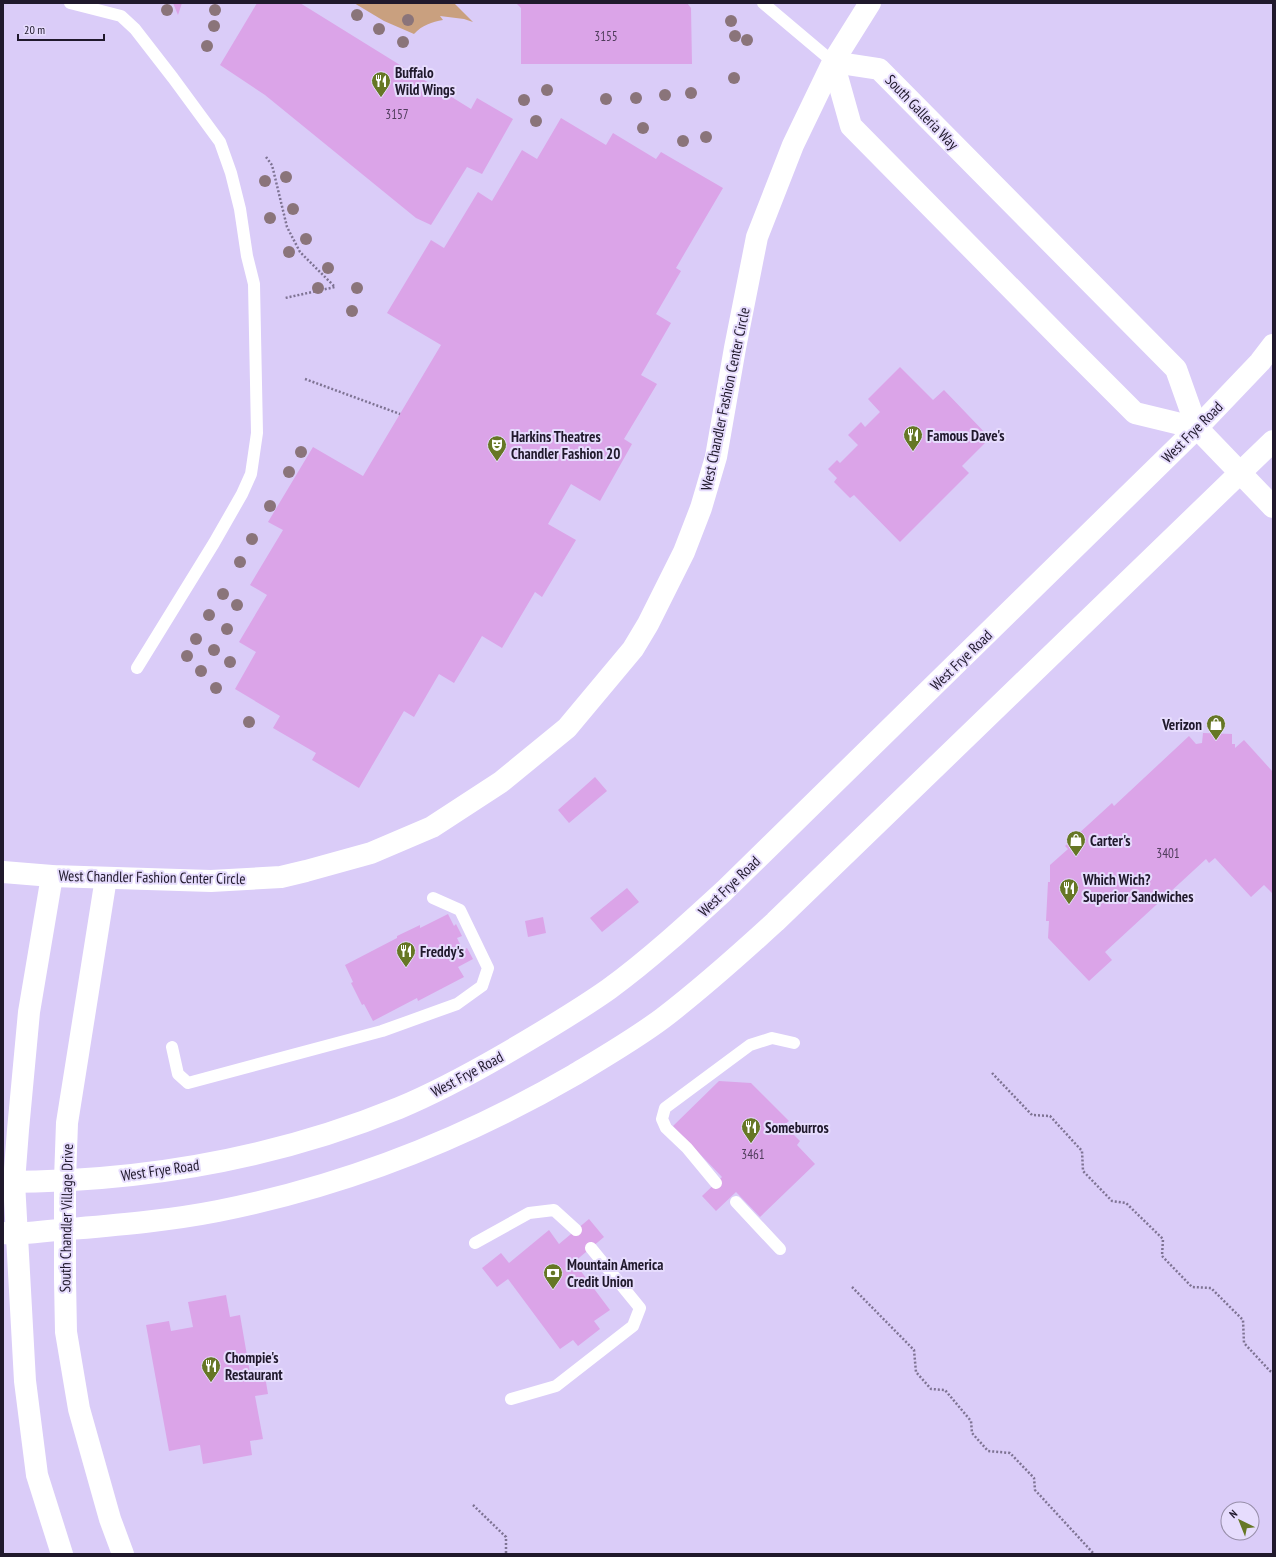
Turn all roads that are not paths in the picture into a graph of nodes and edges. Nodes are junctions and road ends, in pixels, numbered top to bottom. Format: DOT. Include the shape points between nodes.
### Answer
graph roads {
  1 [pos="70,3"];
  2 [pos="763,3"];
  3 [pos="870,3"];
  4 [pos="85,5"];
  5 [pos="833,62"];
  6 [pos="1273,345"];
  7 [pos="1197,428"];
  8 [pos="1273,441"];
  9 [pos="1240,474"];
  10 [pos="1273,507"];
  11 [pos="137,668"];
  12 [pos="3,872"];
  13 [pos="52,876"];
  14 [pos="106,878"];
  15 [pos="433,898"];
  16 [pos="794,1043"];
  17 [pos="172,1047"];
  18 [pos="65,1180"];
  19 [pos="41,1181"];
  20 [pos="9,1182"];
  21 [pos="716,1183"];
  22 [pos="736,1202"];
  23 [pos="64,1230"];
  24 [pos="576,1230"];
  25 [pos="10,1234"];
  26 [pos="475,1243"];
  27 [pos="591,1248"];
  28 [pos="780,1249"];
  29 [pos="511,1399"];
  30 [pos="62,1554"];
  31 [pos="123,1554"];
  1 -- 4 [label="lane"];
  2 -- 5 [label="lane"];
  3 -- 5 [label="street, West Chandler Fashion Center Circle"];
  4 -- 11 [label="lane" via="122,16 135,29 220,142 240,209 254,284 257,433 251,474 214,543"];
  5 -- 7 [label="street, South Galleria Way" via="879,68 1176,369"];
  5 -- 7 [label="street" via="851,126 1052,330 1135,413"];
  5 -- 14 [label="street, West Chandler Fashion Center Circle" via="793,145 757,237 716,457 701,508 684,552 633,648 567,728 501,782 432,828 371,853 281,877 212,881"];
  6 -- 7 [label="street, West Frye Road"];
  7 -- 9 [label="street, South Galleria Way"];
  7 -- 18 [label="street, West Frye Road" via="725,890 652,955 610,988 532,1038 469,1074 400,1107 332,1133 191,1167"];
  8 -- 9 [label="street"];
  9 -- 10 [label="street, South Galleria Way"];
  9 -- 23 [label="street" via="741,954 663,1018 619,1048 555,1086 483,1123 383,1166 274,1199 216,1211"];
  12 -- 13 [label="street, West Chandler Fashion Center Circle"];
  13 -- 14 [label="street, West Chandler Fashion Center Circle"];
  13 -- 20 [label="street" via="30,1012 18,1130"];
  14 -- 18 [label="street, South Chandler Village Drive" via="67,1123"];
  15 -- 17 [label="lane" via="460,910 488,968 482,986 458,1004 382,1031 188,1083 178,1074"];
  16 -- 21 [label="lane" via="772,1038 750,1045 665,1108 662,1120 666,1128 687,1148"];
  18 -- 19 [label="street, West Frye Road"];
  18 -- 23 [label="street, South Chandler Village Drive"];
  19 -- 20 [label="street, South Chandler Village Drive"];
  20 -- 25 [label="street"];
  22 -- 28 [label="lane"];
  23 -- 25 [label="street, South Chandler Village Drive"];
  23 -- 31 [label="street, South Chandler Village Drive" via="66,1332 79,1409 110,1519"];
  24 -- 26 [label="lane" via="554,1210 529,1213"];
  25 -- 30 [label="street" via="37,1475"];
  27 -- 29 [label="lane" via="640,1308 633,1326 556,1386"];
}
